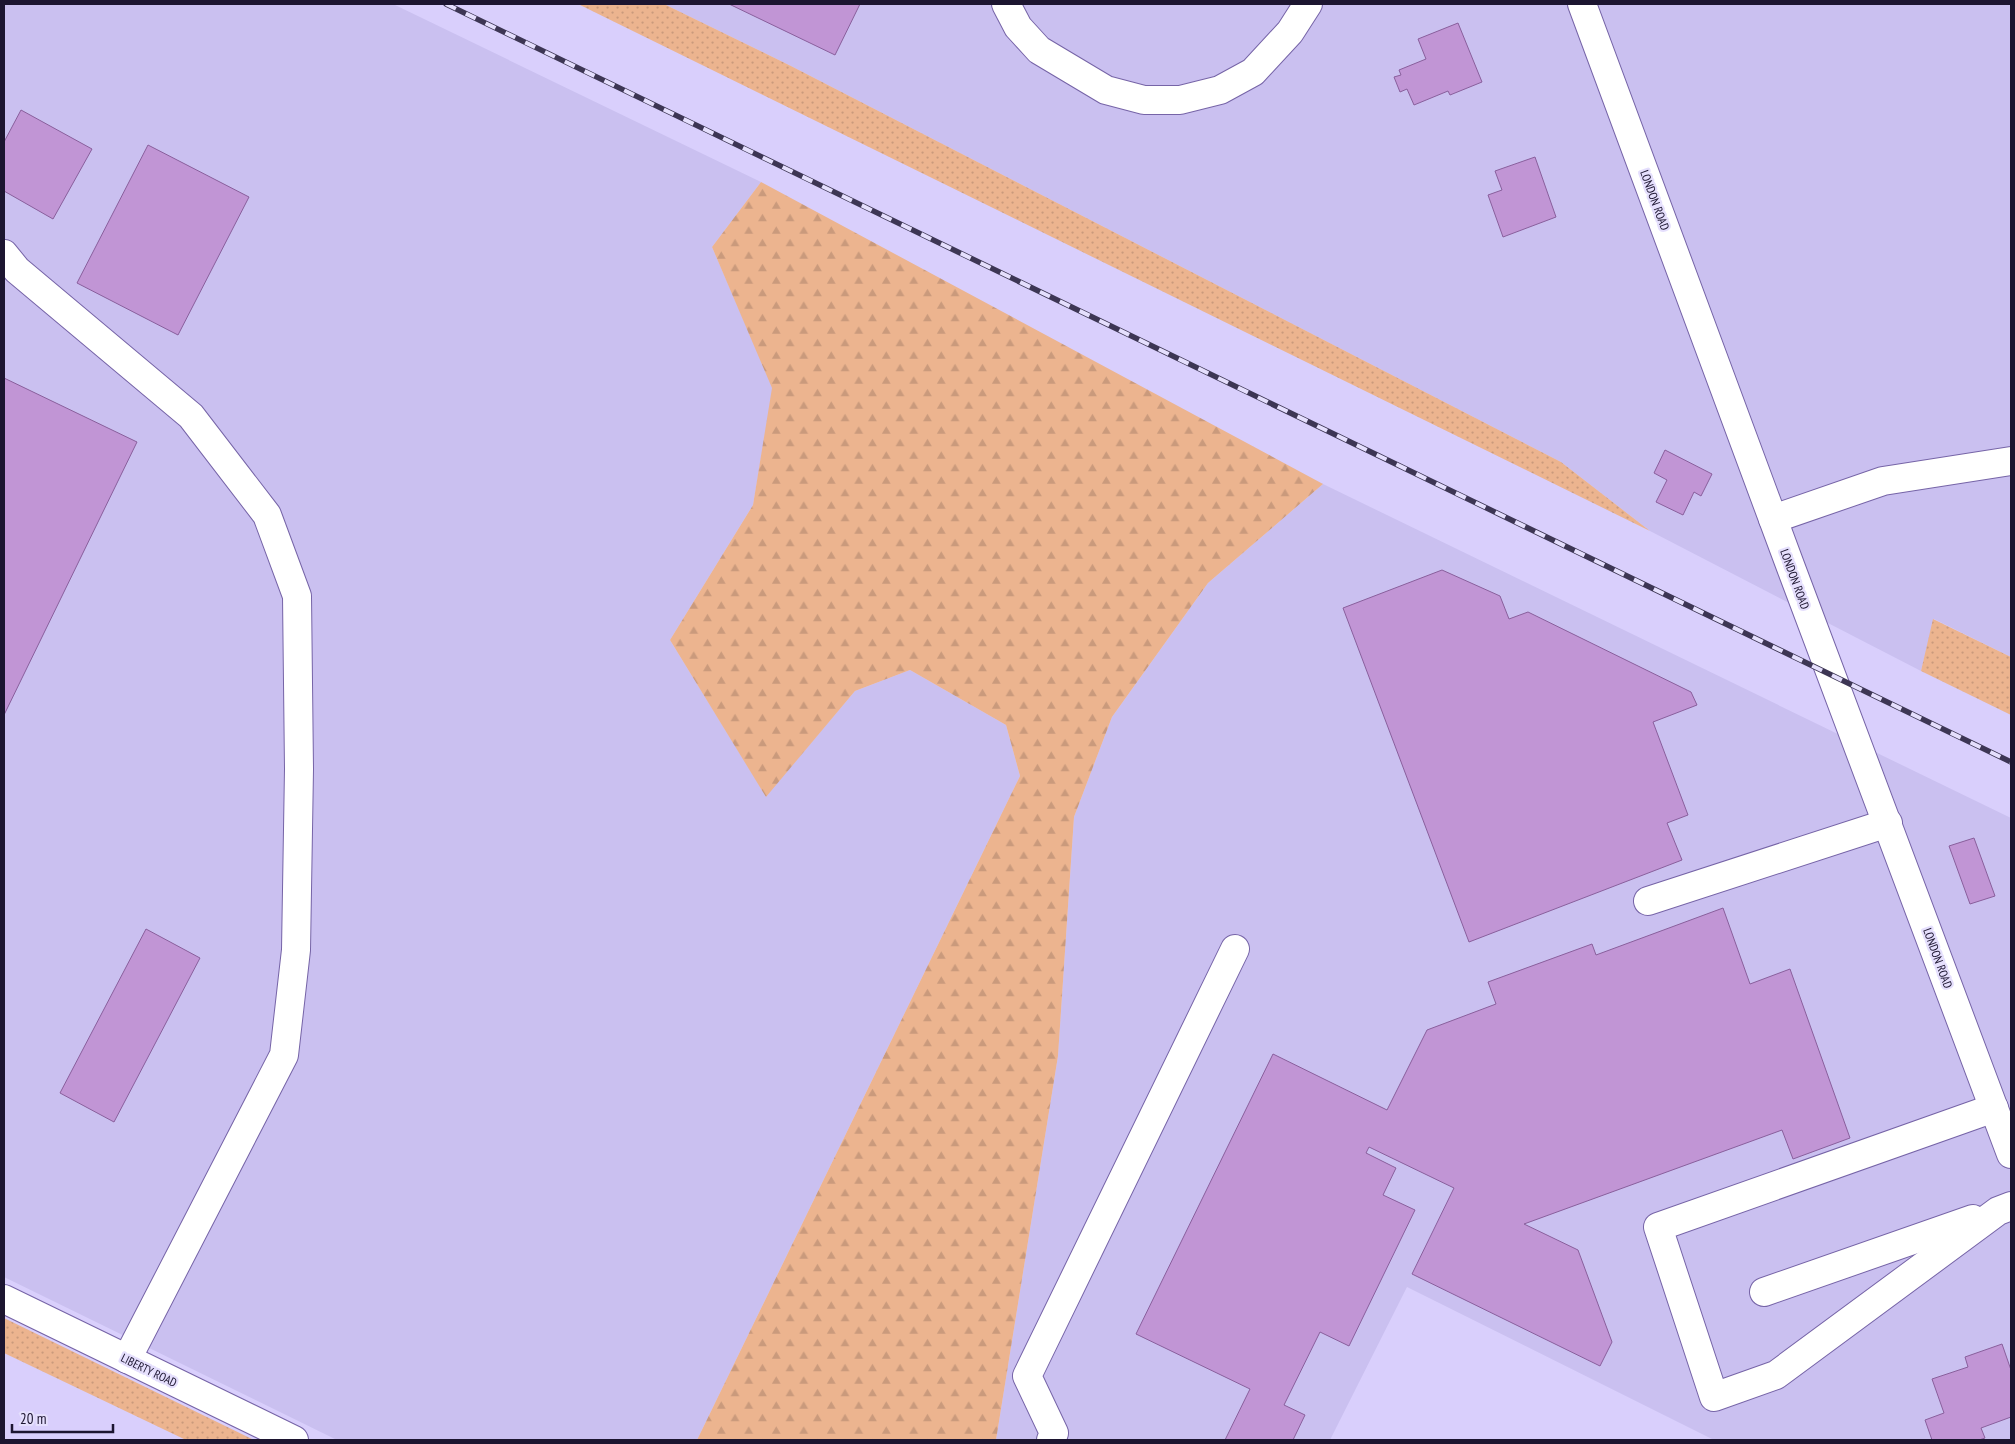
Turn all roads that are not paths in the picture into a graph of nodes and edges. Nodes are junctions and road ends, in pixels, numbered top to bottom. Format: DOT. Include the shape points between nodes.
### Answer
graph roads {
  1 [pos="1006,4"];
  2 [pos="1308,4"];
  3 [pos="1582,4"];
  4 [pos="4,254"];
  5 [pos="2011,461"];
  6 [pos="1773,519"];
  7 [pos="1888,823"];
  8 [pos="1648,901"];
  9 [pos="1234,948"];
  10 [pos="1994,1108"];
  11 [pos="2011,1154"];
  12 [pos="2005,1208"];
  13 [pos="1764,1292"];
  14 [pos="4,1299"];
  15 [pos="127,1359"];
  16 [pos="1058,1438"];
  17 [pos="294,1440"];
  1 -- 2 [label="street" via="1018,27 1039,50 1106,90 1144,100 1180,100 1220,90 1253,72 1290,32"];
  3 -- 6 [label="street, LONDON ROAD"];
  4 -- 15 [label="street" via="18,270 191,416 267,515 296,596 299,769 296,950 284,1055"];
  5 -- 6 [label="street" via="1883,481"];
  6 -- 7 [label="street, LONDON ROAD"];
  7 -- 8 [label="street"];
  7 -- 10 [label="street, LONDON ROAD"];
  9 -- 16 [label="street" via="1027,1376"];
  10 -- 11 [label="street, LONDON ROAD"];
  10 -- 12 [label="street" via="1658,1227 1714,1397 1776,1375"];
  12 -- 13 [label="street"];
  14 -- 15 [label="street, LIBERTY ROAD"];
  15 -- 17 [label="street, LIBERTY ROAD"];
}
